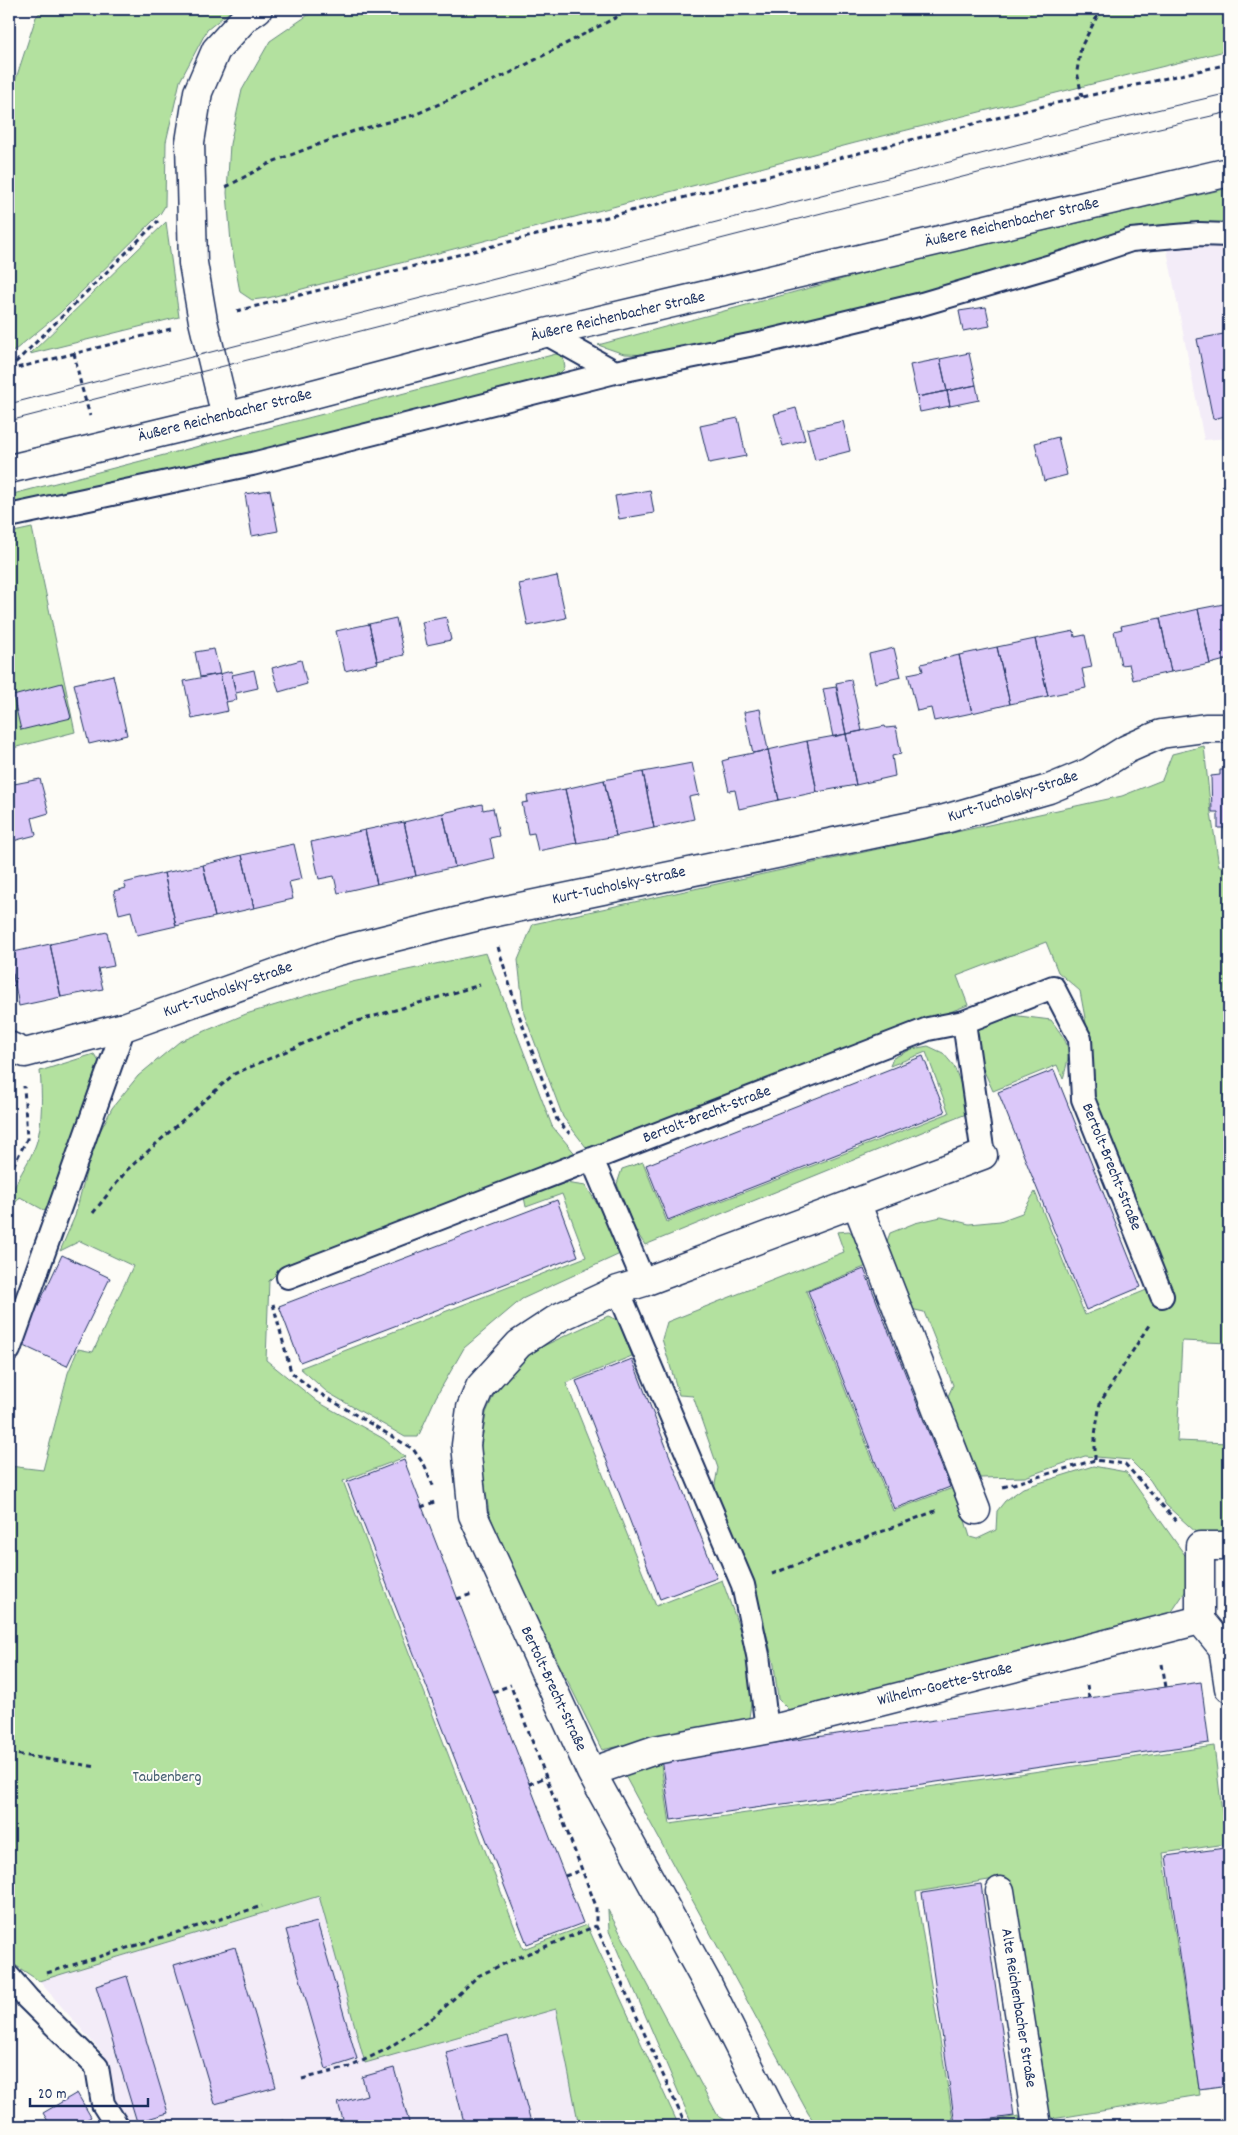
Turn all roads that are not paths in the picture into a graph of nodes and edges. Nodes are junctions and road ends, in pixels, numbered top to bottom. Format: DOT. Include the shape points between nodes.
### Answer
graph roads {
  1 [pos="258,9"];
  2 [pos="1229,172"];
  3 [pos="1229,235"];
  4 [pos="545,334"];
  5 [pos="614,372"];
  6 [pos="226,417"];
  7 [pos="9,469"];
  8 [pos="9,516"];
  9 [pos="1229,728"];
  10 [pos="964,1022"];
  11 [pos="124,1027"];
  12 [pos="17,1049"];
  13 [pos="983,1155"];
  14 [pos="592,1159"];
  15 [pos="856,1202"];
  16 [pos="288,1277"];
  17 [pos="644,1282"];
  18 [pos="618,1290"];
  19 [pos="1162,1296"];
  20 [pos="9,1350"];
  21 [pos="976,1510"];
  22 [pos="1229,1546"];
  23 [pos="1200,1620"];
  24 [pos="1229,1688"];
  25 [pos="768,1730"];
  26 [pos="590,1772"];
  27 [pos="1000,1891"];
  28 [pos="9,1977"];
  29 [pos="117,2126"];
  30 [pos="779,2126"];
  31 [pos="1037,2126"];
  1 -- 6 [label="street" via="216,50 198,92 190,142 193,264"];
  2 -- 4 [label="street, Äußere Reichenbacher Straße"];
  3 -- 5 [label="lane" via="1199,234 1131,240 912,306 764,342"];
  4 -- 5 [label="lane"];
  4 -- 6 [label="street, Äußere Reichenbacher Straße"];
  5 -- 8 [label="lane" via="252,464"];
  6 -- 7 [label="street, Äußere Reichenbacher Straße"];
  9 -- 11 [label="street, Kurt-Tucholsky-Straße" via="1161,734 1127,749 1090,772 1049,789 945,819 487,914 335,952"];
  10 -- 13 [label="lane, Bertolt-Brecht-Straße"];
  10 -- 14 [label="lane, Bertolt-Brecht-Straße" via="928,1029"];
  10 -- 19 [label="lane, Bertolt-Brecht-Straße" via="1053,987 1080,1039 1083,1099"];
  11 -- 12 [label="street, Kurt-Tucholsky-Straße"];
  11 -- 20 [label="lane"];
  13 -- 15 [label="street, Bertolt-Brecht-Straße"];
  14 -- 16 [label="lane, Bertolt-Brecht-Straße"];
  14 -- 17 [label="lane"];
  15 -- 17 [label="street, Bertolt-Brecht-Straße"];
  15 -- 21 [label="street"];
  17 -- 18 [label="street, Bertolt-Brecht-Straße"];
  18 -- 25 [label="lane" via="743,1585 758,1654"];
  18 -- 26 [label="street, Bertolt-Brecht-Straße" via="560,1317 519,1344 480,1387 471,1408 466,1445 473,1515"];
  22 -- 23 [label="street" via="1200,1546"];
  23 -- 24 [label="street" via="1223,1648"];
  23 -- 25 [label="street, Wilhelm-Goette-Straße"];
  25 -- 26 [label="street, Wilhelm-Goette-Straße" via="655,1750"];
  26 -- 30 [label="street, Bertolt-Brecht-Straße" via="708,1985"];
  27 -- 31 [label="street, Alte Reichenbacher Straße"];
  28 -- 29 [label="lane" via="28,2000 97,2066 104,2104"];
}
